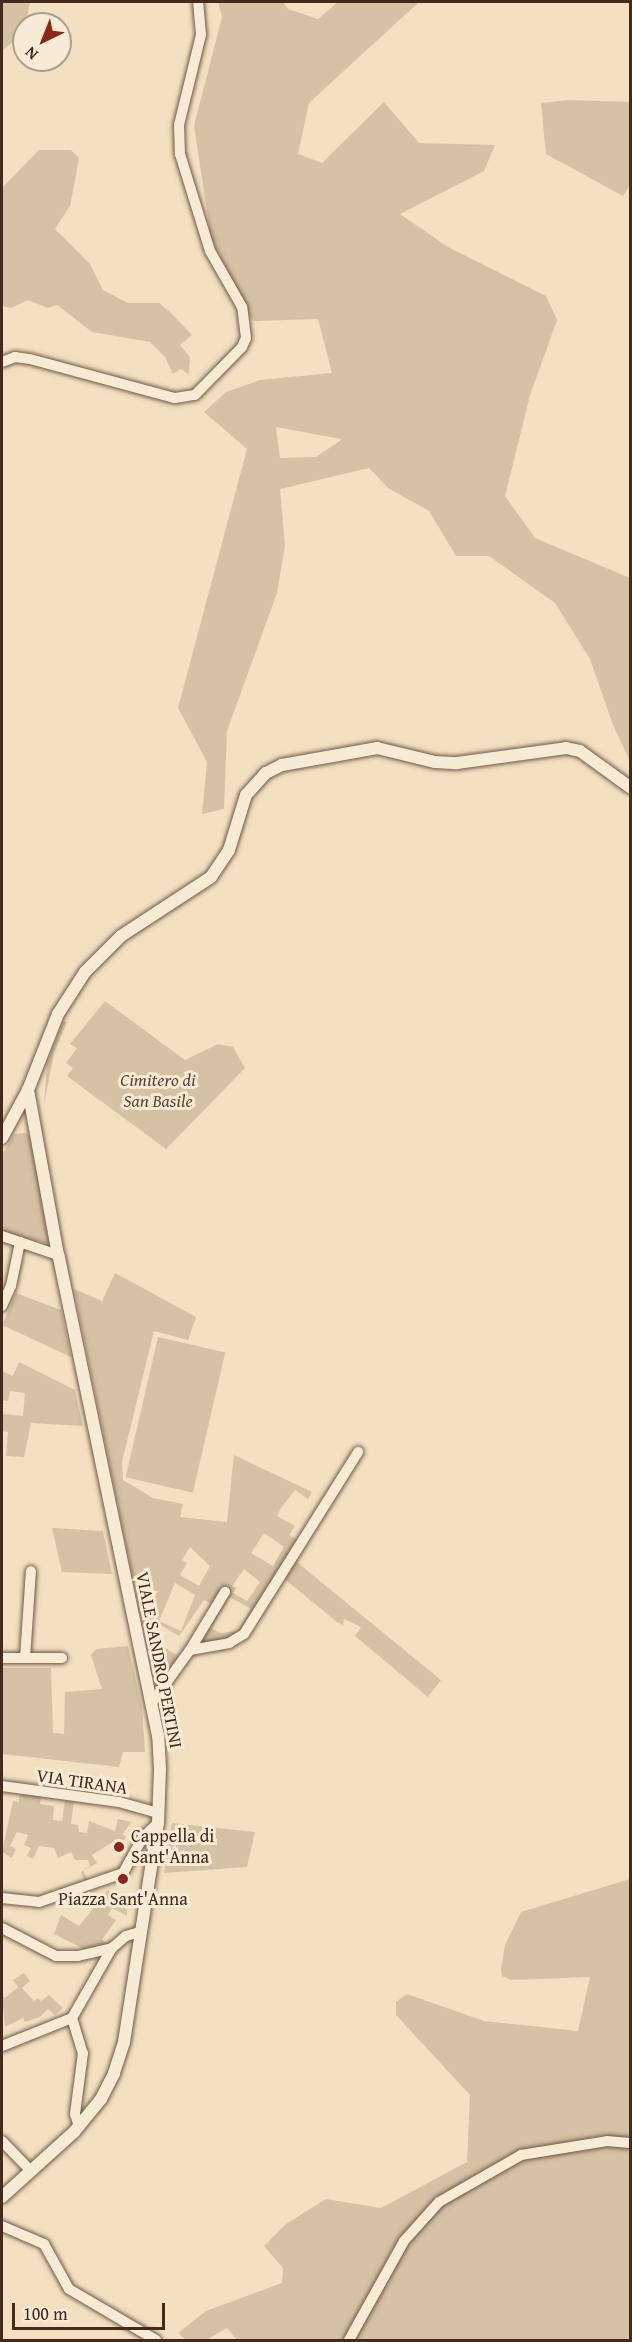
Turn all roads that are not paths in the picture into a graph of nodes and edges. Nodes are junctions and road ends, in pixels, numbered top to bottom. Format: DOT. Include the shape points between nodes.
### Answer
graph roads {
  1 [pos="198,2"];
  2 [pos="2,362"];
  3 [pos="630,787"];
  4 [pos="28,1090"];
  5 [pos="2,1138"];
  6 [pos="2,1236"];
  7 [pos="20,1242"];
  8 [pos="58,1255"];
  9 [pos="2,1306"];
  10 [pos="357,1452"];
  11 [pos="31,1571"];
  12 [pos="225,1592"];
  13 [pos="190,1650"];
  14 [pos="2,1658"];
  15 [pos="25,1658"];
  16 [pos="62,1658"];
  17 [pos="151,1704"];
  18 [pos="2,1786"];
  19 [pos="158,1818"];
  20 [pos="2,1898"];
  21 [pos="2,1928"];
  22 [pos="140,1932"];
  23 [pos="111,1948"];
  24 [pos="72,2018"];
  25 [pos="2,2046"];
  26 [pos="79,2126"];
  27 [pos="2,2140"];
  28 [pos="630,2143"];
  29 [pos="31,2171"];
  30 [pos="2,2197"];
  31 [pos="2,2226"];
  32 [pos="156,2340"];
  33 [pos="349,2340"];
  1 -- 2 [label="street" via="201,35 178,125 180,154 210,251 242,308 246,338 242,347 195,395 175,398 30,359 15,357"];
  3 -- 4 [label="street" via="580,751 566,748 457,763 435,762 377,748 282,765 266,773 249,790 229,850 211,877 121,936 85,972 58,1014"];
  4 -- 5 [label="street"];
  4 -- 8 [label="street, VIALE SANDRO PERTINI"];
  6 -- 7 [label="street"];
  7 -- 8 [label="street"];
  7 -- 9 [label="street" via="11,1287"];
  8 -- 17 [label="street, VIALE SANDRO PERTINI"];
  10 -- 13 [label="street" via="244,1634 229,1643"];
  11 -- 15 [label="street"];
  12 -- 13 [label="street"];
  13 -- 17 [label="street"];
  14 -- 15 [label="street"];
  15 -- 16 [label="street"];
  17 -- 19 [label="street, VIALE SANDRO PERTINI" via="159,1747"];
  18 -- 19 [label="street, VIA TIRANA" via="119,1802"];
  19 -- 20 [label="street" via="123,1873 39,1902"];
  19 -- 22 [label="street, VIALE SANDRO PERTINI"];
  21 -- 23 [label="street" via="42,1948 46,1954 78,1956"];
  22 -- 23 [label="street" via="126,1936"];
  22 -- 26 [label="street, VIALE SANDRO PERTINI" via="124,2042 101,2099"];
  23 -- 24 [label="street"];
  24 -- 25 [label="street"];
  24 -- 26 [label="street" via="83,2053 75,2114"];
  26 -- 29 [label="street, VIALE SANDRO PERTINI"];
  27 -- 29 [label="street"];
  28 -- 33 [label="street" via="608,2141 521,2155 439,2202 404,2241"];
  29 -- 30 [label="street, VIALE SANDRO PERTINI"];
  31 -- 32 [label="street" via="44,2244 69,2289"];
}
